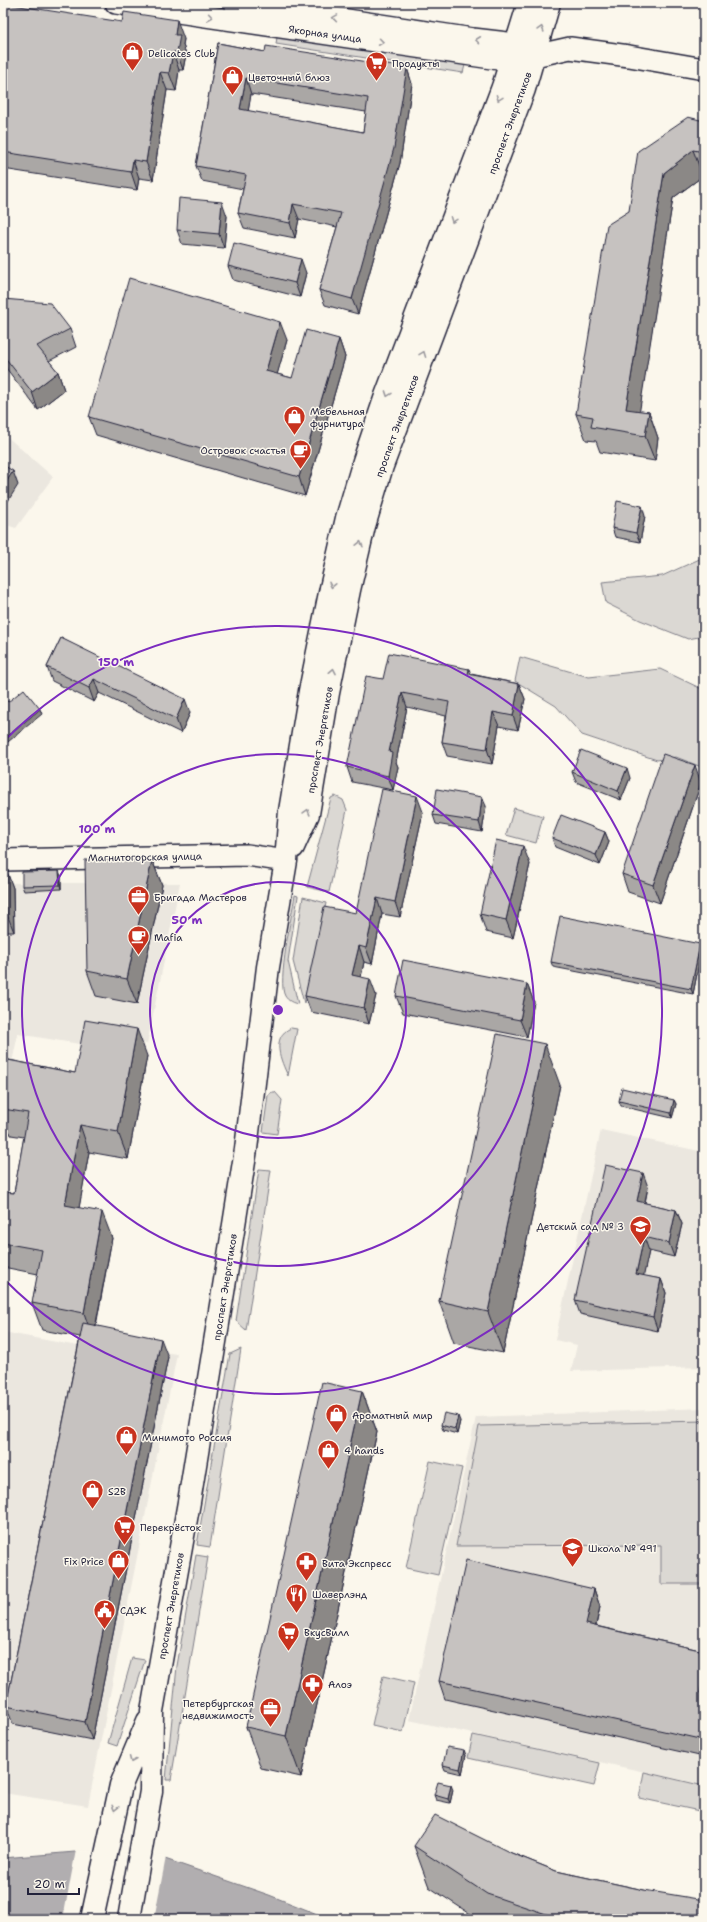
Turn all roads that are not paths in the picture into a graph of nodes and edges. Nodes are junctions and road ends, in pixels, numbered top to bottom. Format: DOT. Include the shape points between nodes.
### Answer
graph roads {
  1 [pos="116,3"];
  2 [pos="235,3"];
  3 [pos="529,3"];
  4 [pos="549,3"];
  5 [pos="521,53"];
  6 [pos="704,69"];
  7 [pos="3,860"];
  8 [pos="286,861"];
  9 [pos="152,1711"];
  10 [pos="92,1919"];
  11 [pos="128,1919"];
  1 -- 5 [label="street, Якорная улица, one-way"];
  5 -- 2 [label="street, Якорная улица, one-way" via="473,39"];
  3 -- 5 [label="main road, проспект Энергетиков"];
  5 -- 4 [label="main road, проспект Энергетиков, one-way"];
  5 -- 6 [label="street, Якорная улица" via="570,48"];
  5 -- 8 [label="main road, проспект Энергетиков" via="524,89 382,466 364,526 328,693 308,814"];
  7 -- 8 [label="street, Магнитогорская улица" via="247,855"];
  8 -- 9 [label="main road, проспект Энергетиков" via="265,988 246,1149"];
  9 -- 10 [label="main road, проспект Энергетиков, one-way" via="121,1785"];
  9 -- 11 [label="main road, проспект Энергетиков" via="151,1791"];
}
